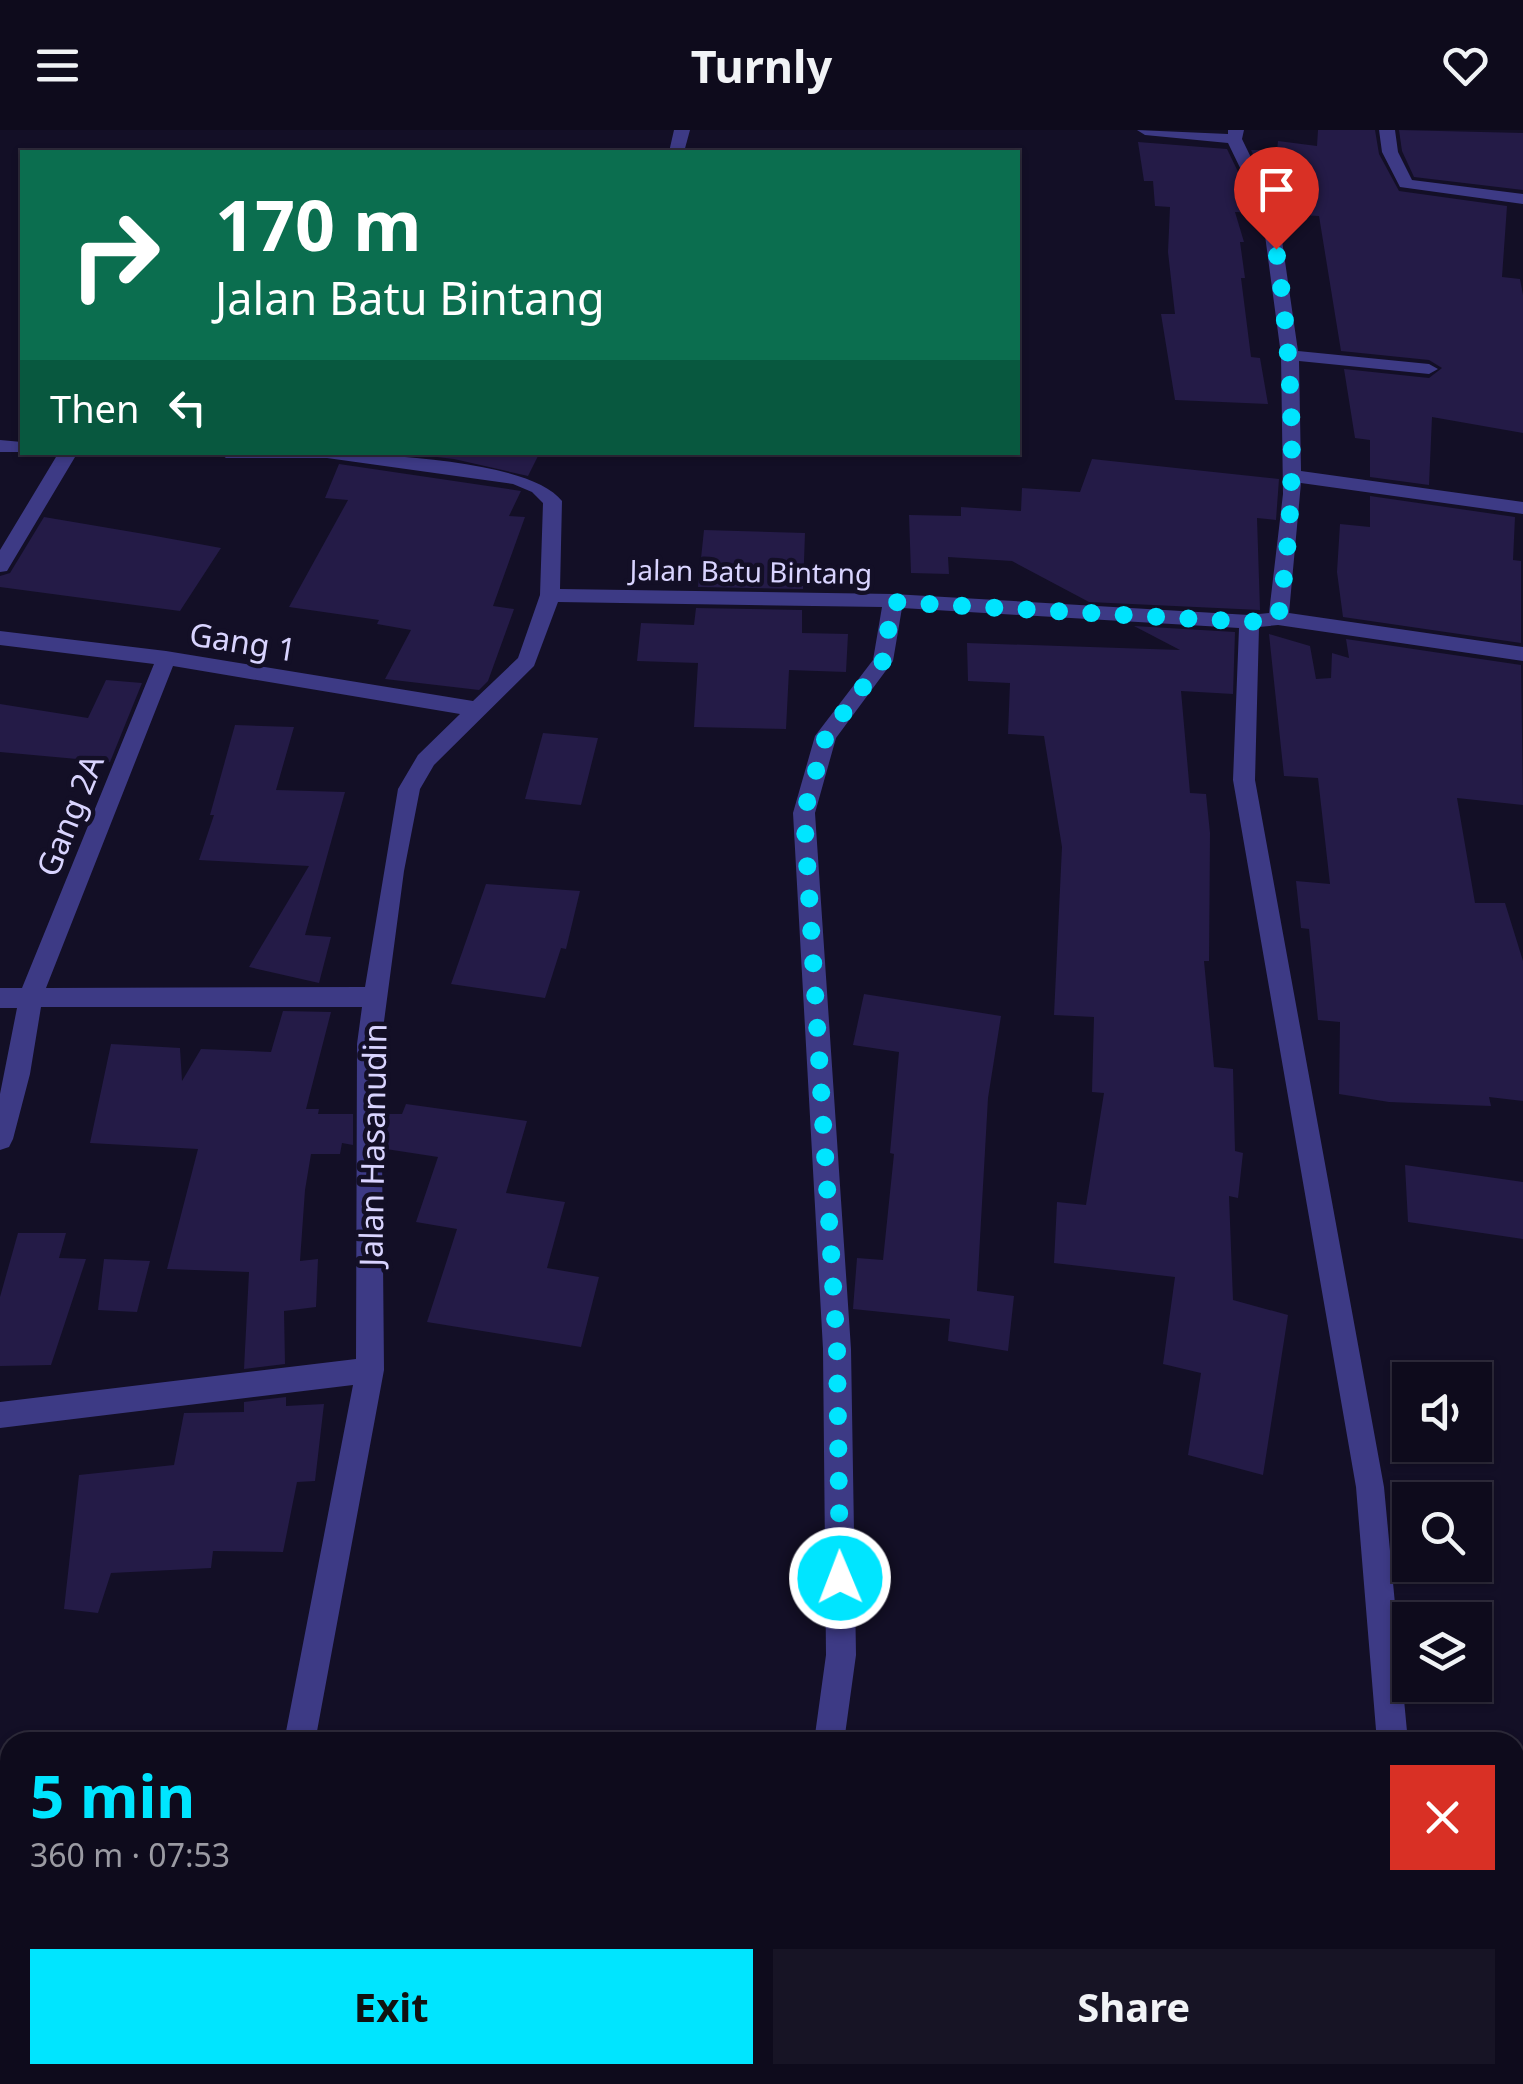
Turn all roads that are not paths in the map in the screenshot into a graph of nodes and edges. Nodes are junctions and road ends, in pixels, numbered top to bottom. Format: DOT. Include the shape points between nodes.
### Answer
graph roads {
  1 [pos="1145,130"];
  2 [pos="1387,130"];
  3 [pos="1235,135"];
  4 [pos="1523,199"];
  5 [pos="1290,355"];
  6 [pos="1429,369"];
  7 [pos="67,455"];
  8 [pos="350,455"];
  9 [pos="1292,476"];
  10 [pos="1523,508"];
  11 [pos="0,566"];
  12 [pos="550,594"];
  13 [pos="893,602"];
  14 [pos="1278,618"];
  15 [pos="1250,622"];
  16 [pos="0,638"];
  17 [pos="1523,654"];
  18 [pos="166,658"];
  19 [pos="474,709"];
  20 [pos="31,996"];
  21 [pos="376,997"];
  22 [pos="0,998"];
  23 [pos="0,1139"];
  24 [pos="370,1370"];
  25 [pos="0,1415"];
  26 [pos="300,1732"];
  27 [pos="831,1732"];
  28 [pos="1392,1732"];
  1 -- 3 [label="street"];
  2 -- 4 [label="street" via="1406,184"];
  3 -- 5 [label="street" via="1270,214"];
  5 -- 6 [label="street"];
  5 -- 9 [label="street"];
  7 -- 11 [label="street"];
  8 -- 12 [label="street, Jalan Hasanudin" via="539,488 553,502"];
  9 -- 10 [label="street"];
  9 -- 14 [label="street"];
  12 -- 13 [label="street, Jalan Batu Bintang"];
  12 -- 19 [label="street, Jalan Hasanudin" via="527,661"];
  13 -- 15 [label="street, Jalan Batu Bintang"];
  13 -- 27 [label="street" via="883,661 826,736 804,813 837,1349 841,1655"];
  14 -- 15 [label="street, Jalan Batu Bintang"];
  14 -- 17 [label="street, Jalan Batu Bintang"];
  15 -- 28 [label="street" via="1244,780 1370,1487"];
  16 -- 18 [label="street, Gang 1"];
  18 -- 19 [label="street, Gang 1"];
  18 -- 20 [label="street, Gang 2A"];
  19 -- 21 [label="street, Jalan Hasanudin" via="426,760 409,789"];
  20 -- 21 [label="street"];
  20 -- 22 [label="street"];
  20 -- 23 [label="street, Gang 2A"];
  21 -- 24 [label="street, Jalan Hasanudin" via="369,1044"];
  24 -- 25 [label="street"];
  24 -- 26 [label="street, Jalan Hasanudin"];
}
